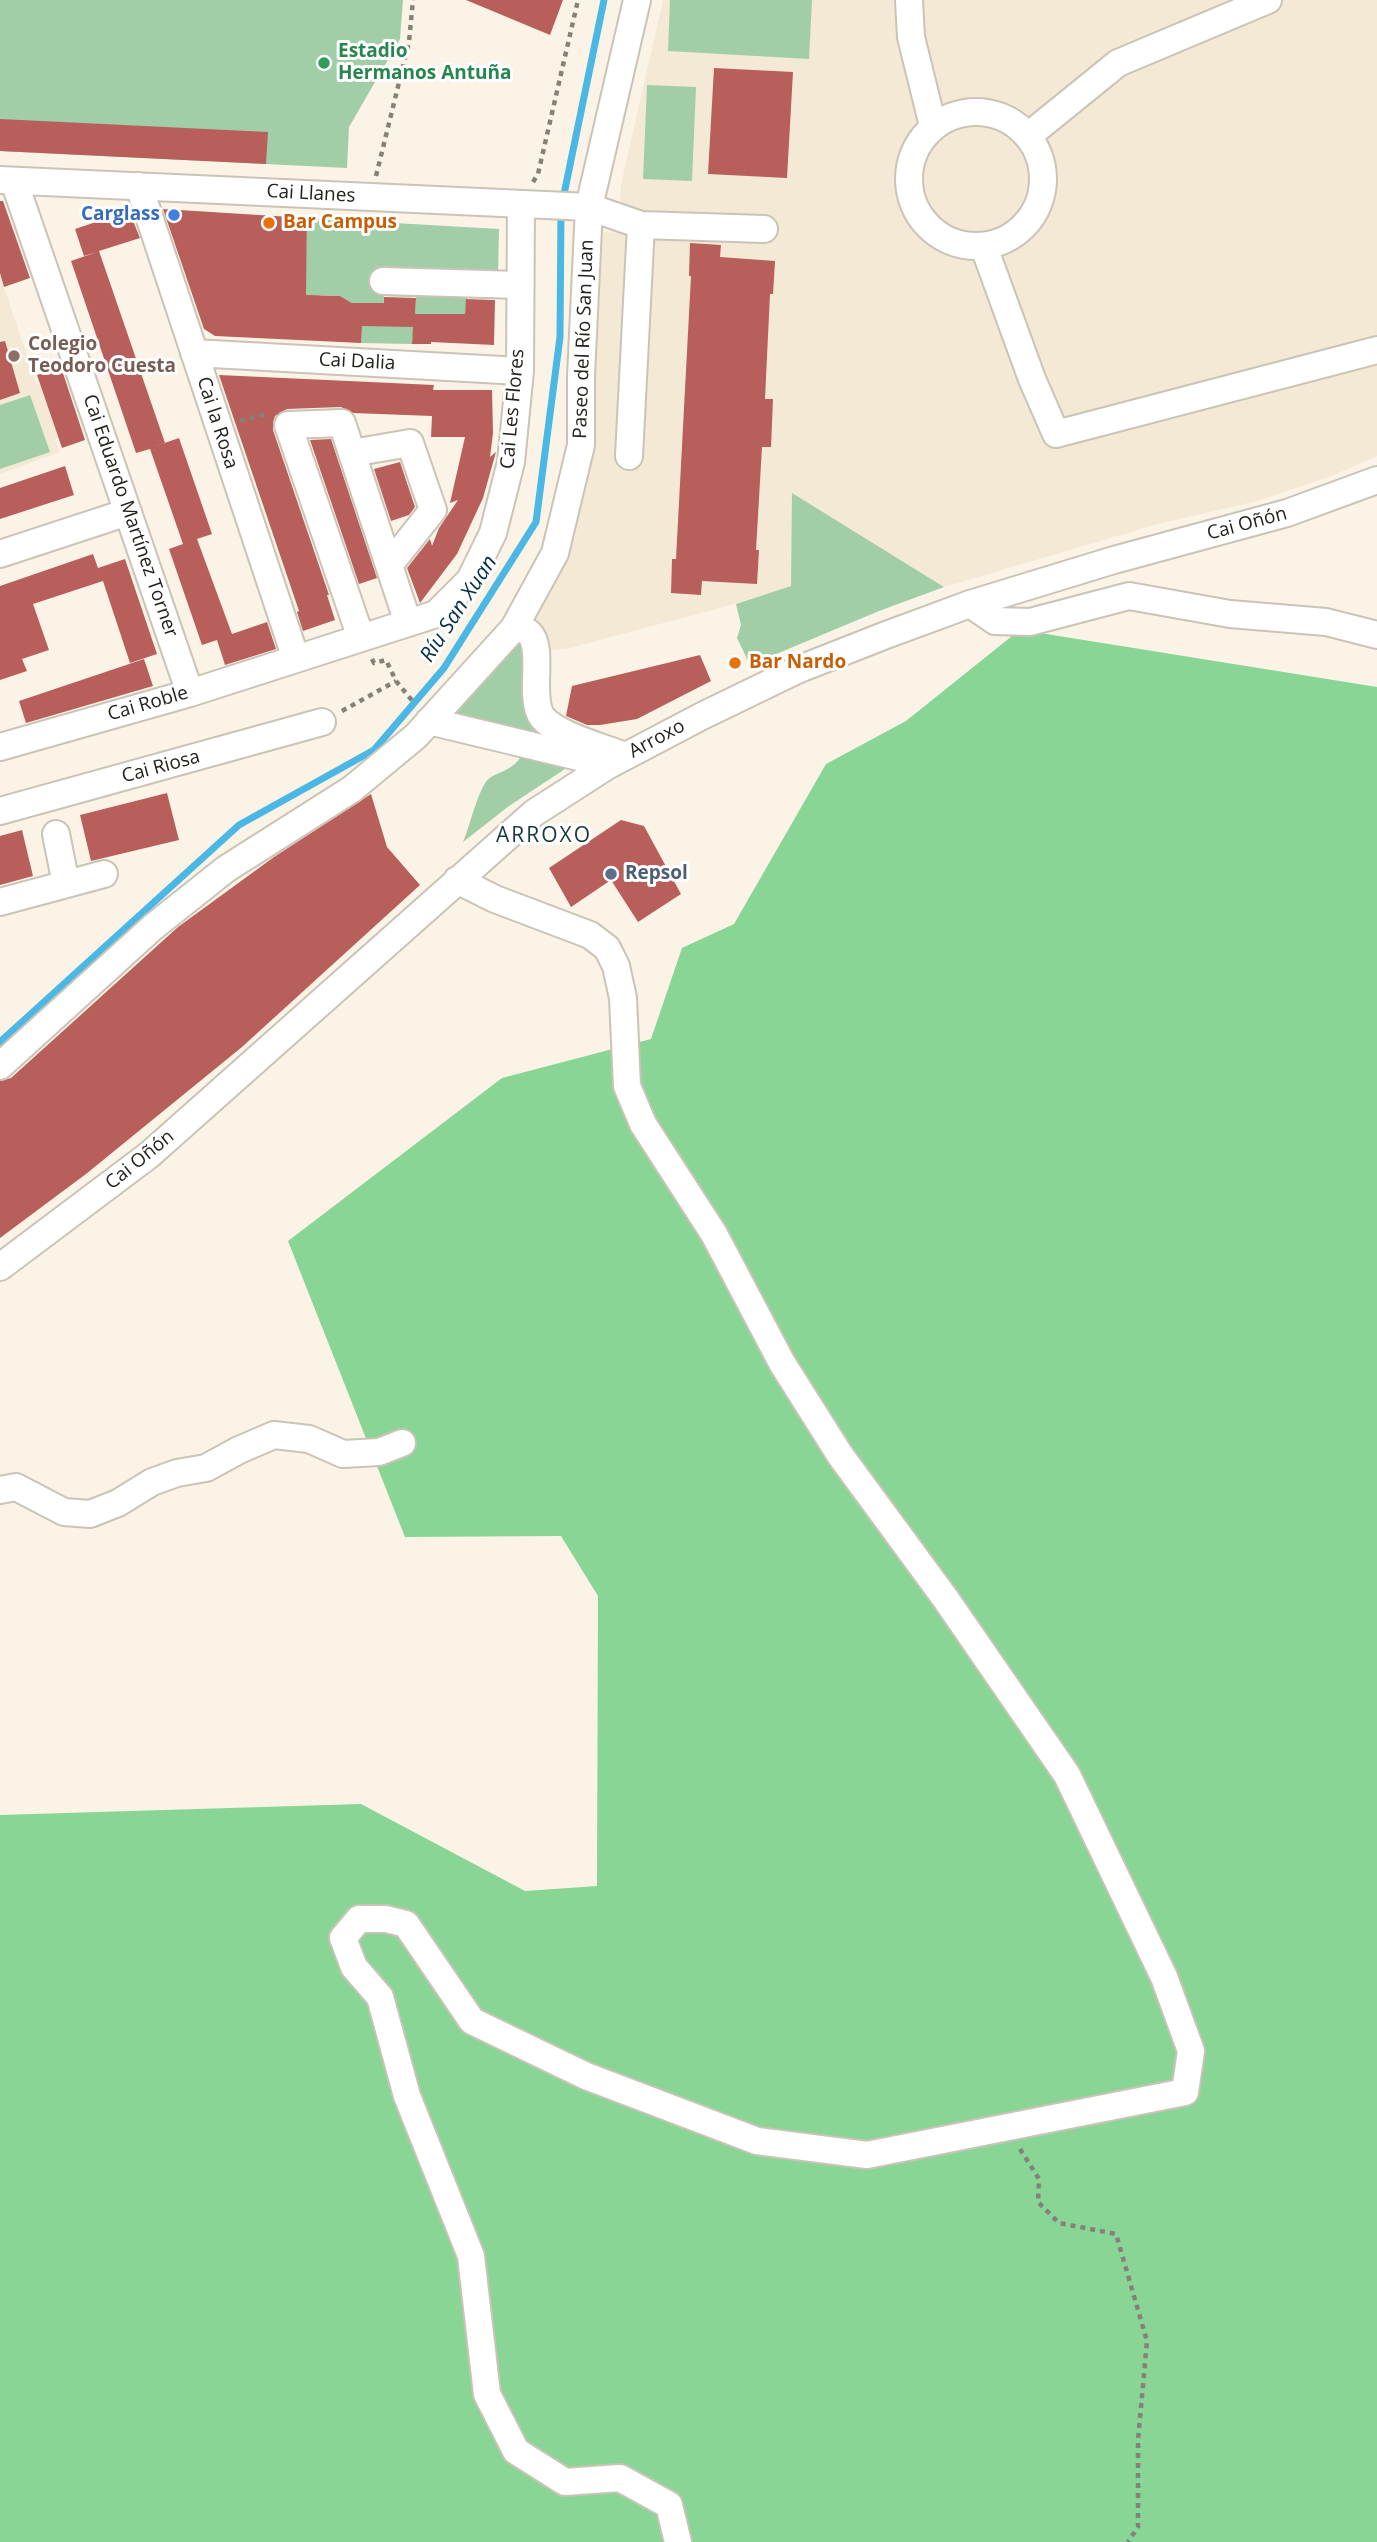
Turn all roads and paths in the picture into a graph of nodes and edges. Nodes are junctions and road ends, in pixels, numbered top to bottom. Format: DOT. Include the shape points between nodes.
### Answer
graph roads {
  1 [pos="414,0"];
  2 [pos="578,0"];
  3 [pos="637,0"];
  4 [pos="909,0"];
  5 [pos="1268,0"];
  6 [pos="933,126"];
  7 [pos="1028,136"];
  8 [pos="7,181"];
  9 [pos="139,187"];
  10 [pos="371,197"];
  11 [pos="521,204"];
  12 [pos="589,207"];
  13 [pos="631,221"];
  14 [pos="764,229"];
  15 [pos="984,247"];
  16 [pos="383,281"];
  17 [pos="520,285"];
  18 [pos="1377,350"];
  19 [pos="194,353"];
  20 [pos="520,371"];
  21 [pos="288,425"];
  22 [pos="219,428"];
  23 [pos="352,453"];
  24 [pos="629,456"];
  25 [pos="1377,480"];
  26 [pos="128,512"];
  27 [pos="0,554"];
  28 [pos="1114,560"];
  29 [pos="390,564"];
  30 [pos="970,604"];
  31 [pos="408,623"];
  32 [pos="514,628"];
  33 [pos="1377,635"];
  34 [pos="357,639"];
  35 [pos="296,659"];
  36 [pos="374,663"];
  37 [pos="190,693"];
  38 [pos="323,722"];
  39 [pos="429,722"];
  40 [pos="0,747"];
  41 [pos="616,761"];
  42 [pos="0,811"];
  43 [pos="56,834"];
  44 [pos="104,874"];
  45 [pos="457,880"];
  46 [pos="66,884"];
  47 [pos="0,902"];
  48 [pos="274,1046"];
  49 [pos="0,1066"];
  50 [pos="0,1267"];
  51 [pos="402,1443"];
  52 [pos="0,1490"];
  53 [pos="1006,2127"];
  54 [pos="678,2542"];
  55 [pos="1128,2542"];
  1 -- 10 [label="path" via="409,42"];
  2 -- 11 [label="path" via="538,174"];
  3 -- 12 [label="street, Paseo del Río San Juan"];
  4 -- 6 [label="street" via="911,37"];
  5 -- 7 [label="street" via="1118,63"];
  6 -- 7 [label="street" via="957,114 982,111 1005,118"];
  6 -- 15 [label="street" via="917,145 910,163 912,204 922,222 941,238"];
  7 -- 15 [label="street" via="1040,158 1044,179 1040,201 1030,221 1008,239"];
  8 -- 9 [label="street, Cai Llanes"];
  8 -- 26 [label="street, Cai Eduardo Martínez Torner"];
  9 -- 10 [label="street, Cai Llanes"];
  9 -- 19 [label="street, Cai la Rosa"];
  10 -- 11 [label="street, Cai Llanes"];
  11 -- 12 [label="street, Cai Llanes"];
  11 -- 17 [label="street, Cai Les Flores"];
  12 -- 13 [label="street, Cai Llanes"];
  12 -- 32 [label="street, Paseo del Río San Juan" via="581,445 555,553"];
  13 -- 14 [label="street, Cai Llanes"];
  13 -- 24 [label="street"];
  15 -- 18 [label="street" via="1056,435"];
  16 -- 17 [label="street"];
  17 -- 20 [label="street, Cai Les Flores"];
  19 -- 20 [label="street, Cai Dalia"];
  19 -- 22 [label="street, Cai la Rosa"];
  20 -- 31 [label="street, Cai Les Flores" via="511,462 493,533 470,580 436,614"];
  21 -- 22 [label="path" via="264,414"];
  21 -- 23 [label="street" via="342,423"];
  21 -- 34 [label="street"];
  22 -- 35 [label="street, Cai la Rosa"];
  23 -- 29 [label="street"];
  23 -- 29 [label="street" via="410,443 414,454 433,510"];
  25 -- 28 [label="street, Cai Oñón" via="1287,513"];
  26 -- 27 [label="street"];
  26 -- 37 [label="street, Cai Eduardo Martínez Torner"];
  28 -- 30 [label="street, Arroxo"];
  29 -- 31 [label="street"];
  30 -- 33 [label="street" via="995,621 1030,622 1129,596 1230,614 1326,622"];
  30 -- 41 [label="street, Arroxo" via="797,670"];
  31 -- 34 [label="street, Cai Les Flores"];
  32 -- 39 [label="street, Paseo del Río San Juan"];
  32 -- 41 [label="street" via="532,636 541,716"];
  34 -- 35 [label="street, Cai Les Flores"];
  35 -- 37 [label="street, Cai Roble"];
  36 -- 38 [label="path" via="386,660 396,681"];
  37 -- 40 [label="street, Cai Roble"];
  38 -- 42 [label="street, Cai Riosa"];
  39 -- 41 [label="street" via="583,758"];
  39 -- 49 [label="street, Paseo del Río San Juan" via="352,789 226,869 153,927"];
  41 -- 45 [label="street, Arroxo" via="534,813"];
  43 -- 46 [label="street"];
  44 -- 46 [label="street"];
  45 -- 48 [label="street, Arroxo"];
  45 -- 53 [label="street" via="590,935 607,948 617,966 623,998 627,1086 643,1124 714,1234 782,1363 839,1455 946,1598 1067,1775 1164,1977 1191,2051 1185,2092"];
  46 -- 47 [label="street"];
  48 -- 50 [label="street, Cai Oñón" via="149,1155"];
  51 -- 52 [label="street" via="379,1452 343,1454 309,1439 274,1435 206,1468 152,1482 90,1514 64,1512 16,1487"];
  53 -- 54 [label="street" via="867,2155 757,2141 586,2076 472,2021 406,1924 359,1919 343,1938 354,1966 380,1997 407,2096 471,2256 487,2393 516,2451 565,2482 620,2478 670,2505"];
  53 -- 55 [label="path" via="1040,2179 1038,2202 1059,2223 1116,2234 1147,2341 1138,2440 1138,2527"];
}
